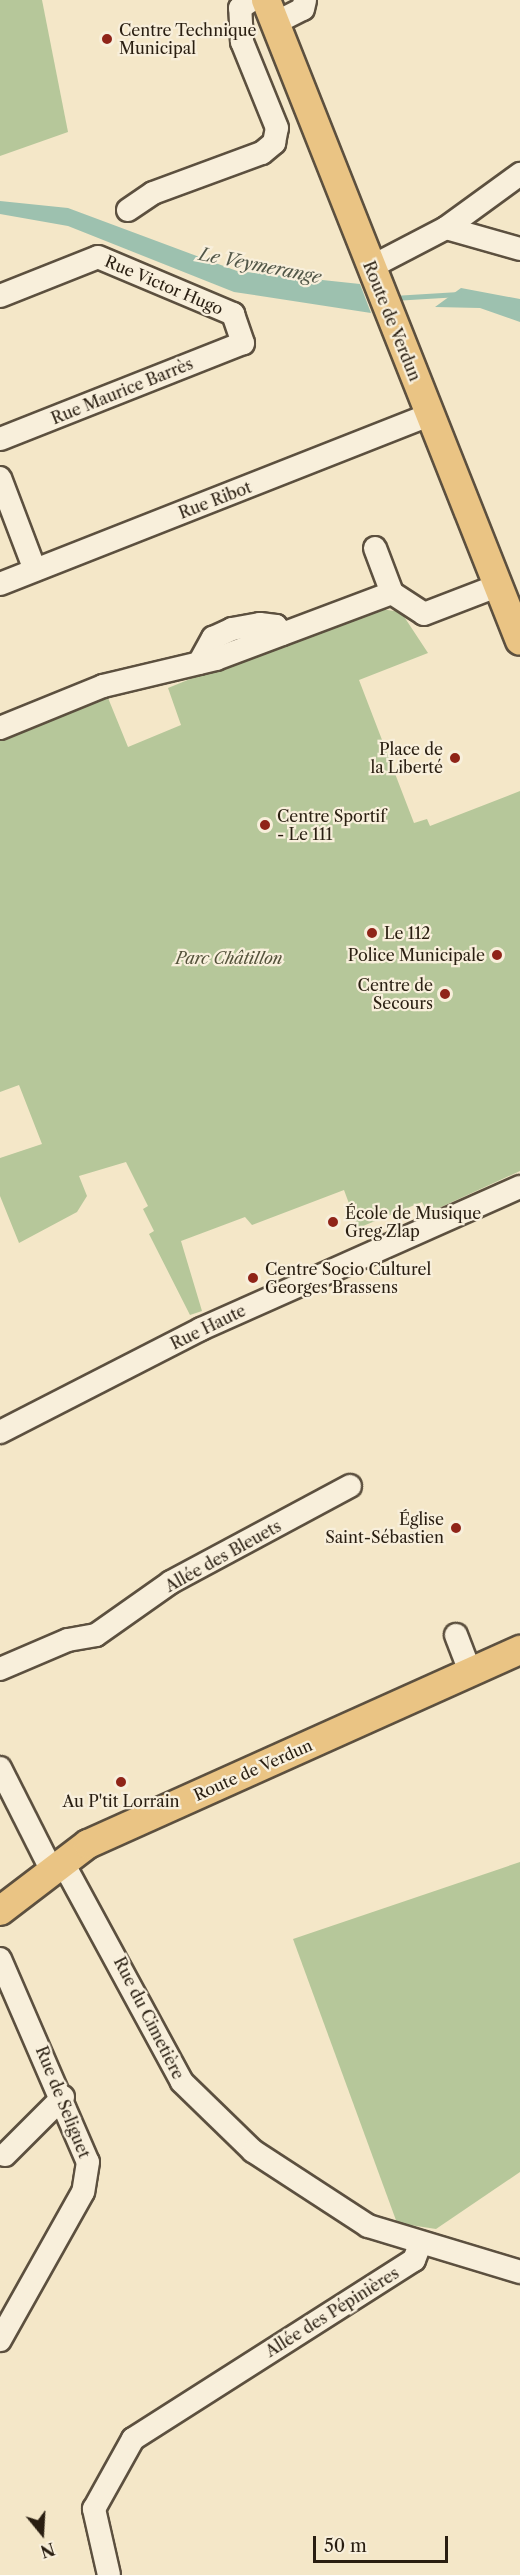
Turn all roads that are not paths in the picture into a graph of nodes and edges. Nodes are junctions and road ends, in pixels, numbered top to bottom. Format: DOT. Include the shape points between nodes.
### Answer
graph roads {
  1 [pos="252,0"];
  2 [pos="305,0"];
  3 [pos="271,11"];
  4 [pos="520,174"];
  5 [pos="128,210"];
  6 [pos="446,228"];
  7 [pos="520,249"];
  8 [pos="371,267"];
  9 [pos="0,296"];
  10 [pos="243,343"];
  11 [pos="429,415"];
  12 [pos="0,439"];
  13 [pos="0,478"];
  14 [pos="375,548"];
  15 [pos="35,570"];
  16 [pos="0,584"];
  17 [pos="497,586"];
  18 [pos="392,593"];
  19 [pos="520,641"];
  20 [pos="0,729"];
  21 [pos="520,1188"];
  22 [pos="0,1432"];
  23 [pos="350,1486"];
  24 [pos="456,1635"];
  25 [pos="520,1650"];
  26 [pos="0,1669"];
  27 [pos="470,1672"];
  28 [pos="0,1768"];
  29 [pos="56,1865"];
  30 [pos="0,1911"];
  31 [pos="0,1959"];
  32 [pos="63,2097"];
  33 [pos="5,2156"];
  34 [pos="420,2244"];
  35 [pos="520,2272"];
  36 [pos="0,2340"];
  37 [pos="109,2575"];
  1 -- 5 [label="street" via="240,8 242,42 276,128 274,143 262,153 153,194"];
  2 -- 3 [label="street" via="303,9"];
  3 -- 8 [label="main road, Route de Verdun"];
  4 -- 6 [label="street"];
  6 -- 7 [label="street"];
  6 -- 8 [label="street"];
  8 -- 11 [label="main road, Route de Verdun"];
  9 -- 10 [label="street, Rue Victor Hugo" via="98,257 232,314"];
  10 -- 12 [label="street, Rue Maurice Barrès"];
  11 -- 15 [label="street, Rue Ribot"];
  11 -- 17 [label="main road, Route de Verdun"];
  13 -- 15 [label="street"];
  14 -- 18 [label="street"];
  15 -- 16 [label="street, Rue Ribot"];
  17 -- 18 [label="street" via="424,614"];
  17 -- 19 [label="main road, Route de Verdun"];
  18 -- 20 [label="street" via="199,663 135,676"];
  21 -- 22 [label="street, Rue Haute" via="201,1329"];
  23 -- 26 [label="street, Allée des Bleuets" via="171,1582 96,1635 68,1640"];
  24 -- 27 [label="street"];
  25 -- 27 [label="main road, Route de Verdun"];
  27 -- 29 [label="main road, Route de Verdun" via="88,1844"];
  28 -- 29 [label="street, Rue du Cimetière"];
  29 -- 30 [label="main road, Route de Verdun"];
  29 -- 34 [label="street, Rue du Cimetière" via="182,2082 287,2177 368,2226"];
  31 -- 32 [label="street, Rue de Seliguet"];
  32 -- 33 [label="street"];
  32 -- 36 [label="street, Rue de Seliguet" via="88,2176"];
  34 -- 35 [label="street, Rue du Cimetière"];
  34 -- 37 [label="street, Allée des Pépinières" via="414,2260 143,2430 122,2453 94,2510"];
}
